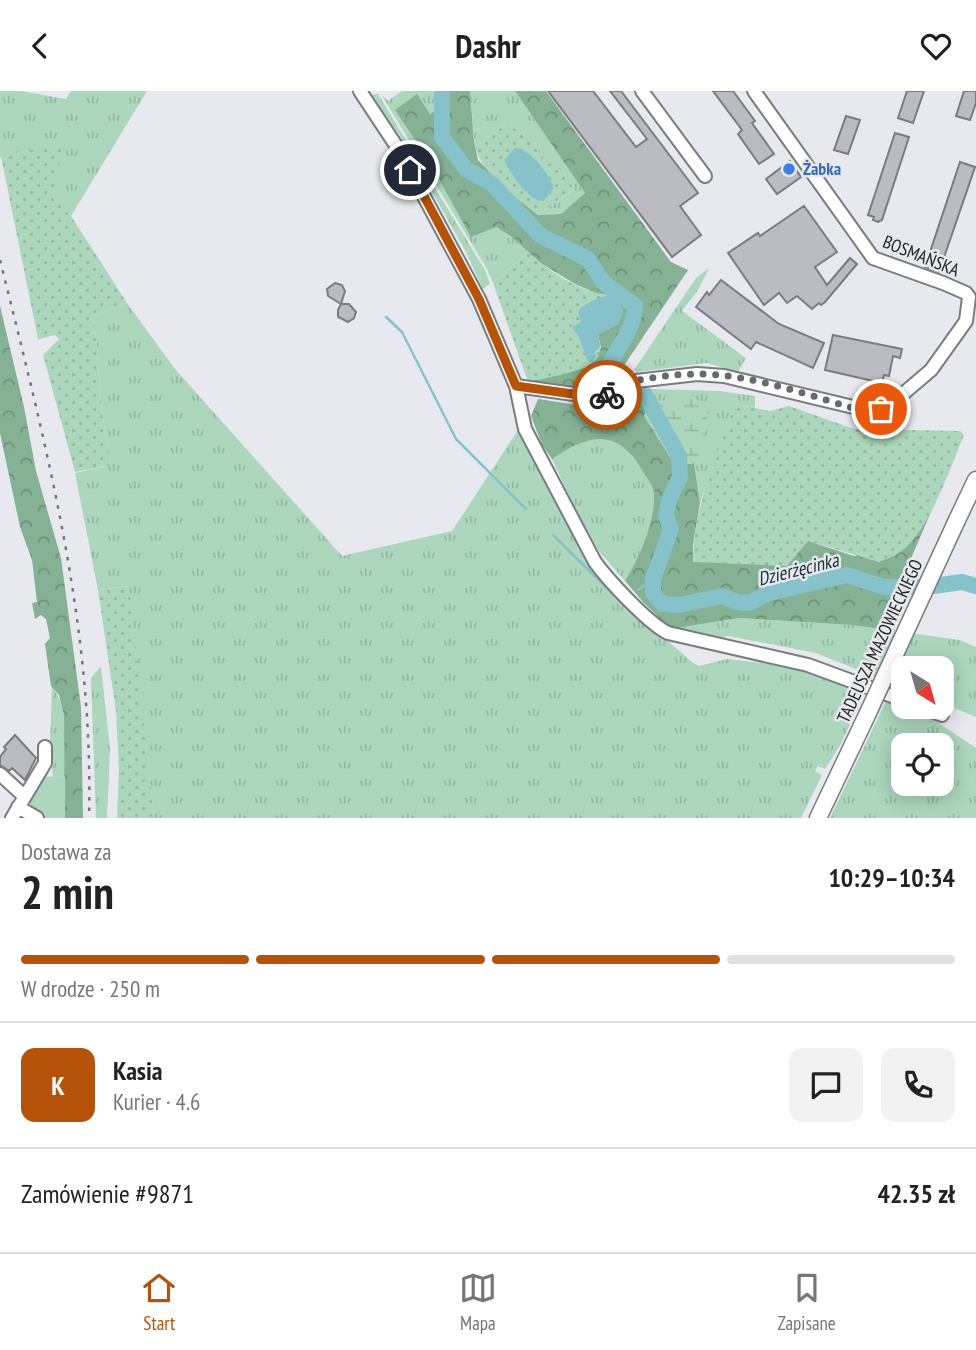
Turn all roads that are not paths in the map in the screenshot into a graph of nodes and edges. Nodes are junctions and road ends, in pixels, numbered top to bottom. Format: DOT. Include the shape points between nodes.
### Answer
graph roads {
  1 [pos="360,91"];
  2 [pos="642,91"];
  3 [pos="754,91"];
  4 [pos="705,176"];
  5 [pos="516,386"];
  6 [pos="976,480"];
  7 [pos="891,696"];
  8 [pos="45,747"];
  9 [pos="0,774"];
  10 [pos="18,807"];
  11 [pos="37,818"];
  12 [pos="818,818"];
  1 -- 5 [label="street" via="433,210 479,299"];
  2 -- 4 [label="street"];
  3 -- 5 [label="street, BOSMAŃSKA" via="873,258 970,297 966,321 931,370 899,398 874,412 724,376 697,374 619,385 594,397"];
  5 -- 7 [label="street" via="526,429 595,562 656,626 673,635 816,668"];
  6 -- 12 [label="main road, TADEUSZA MAZOWIECKIEGO, bridge"];
  8 -- 10 [label="street" via="45,763"];
  9 -- 10 [label="street"];
  10 -- 11 [label="street"];
}
